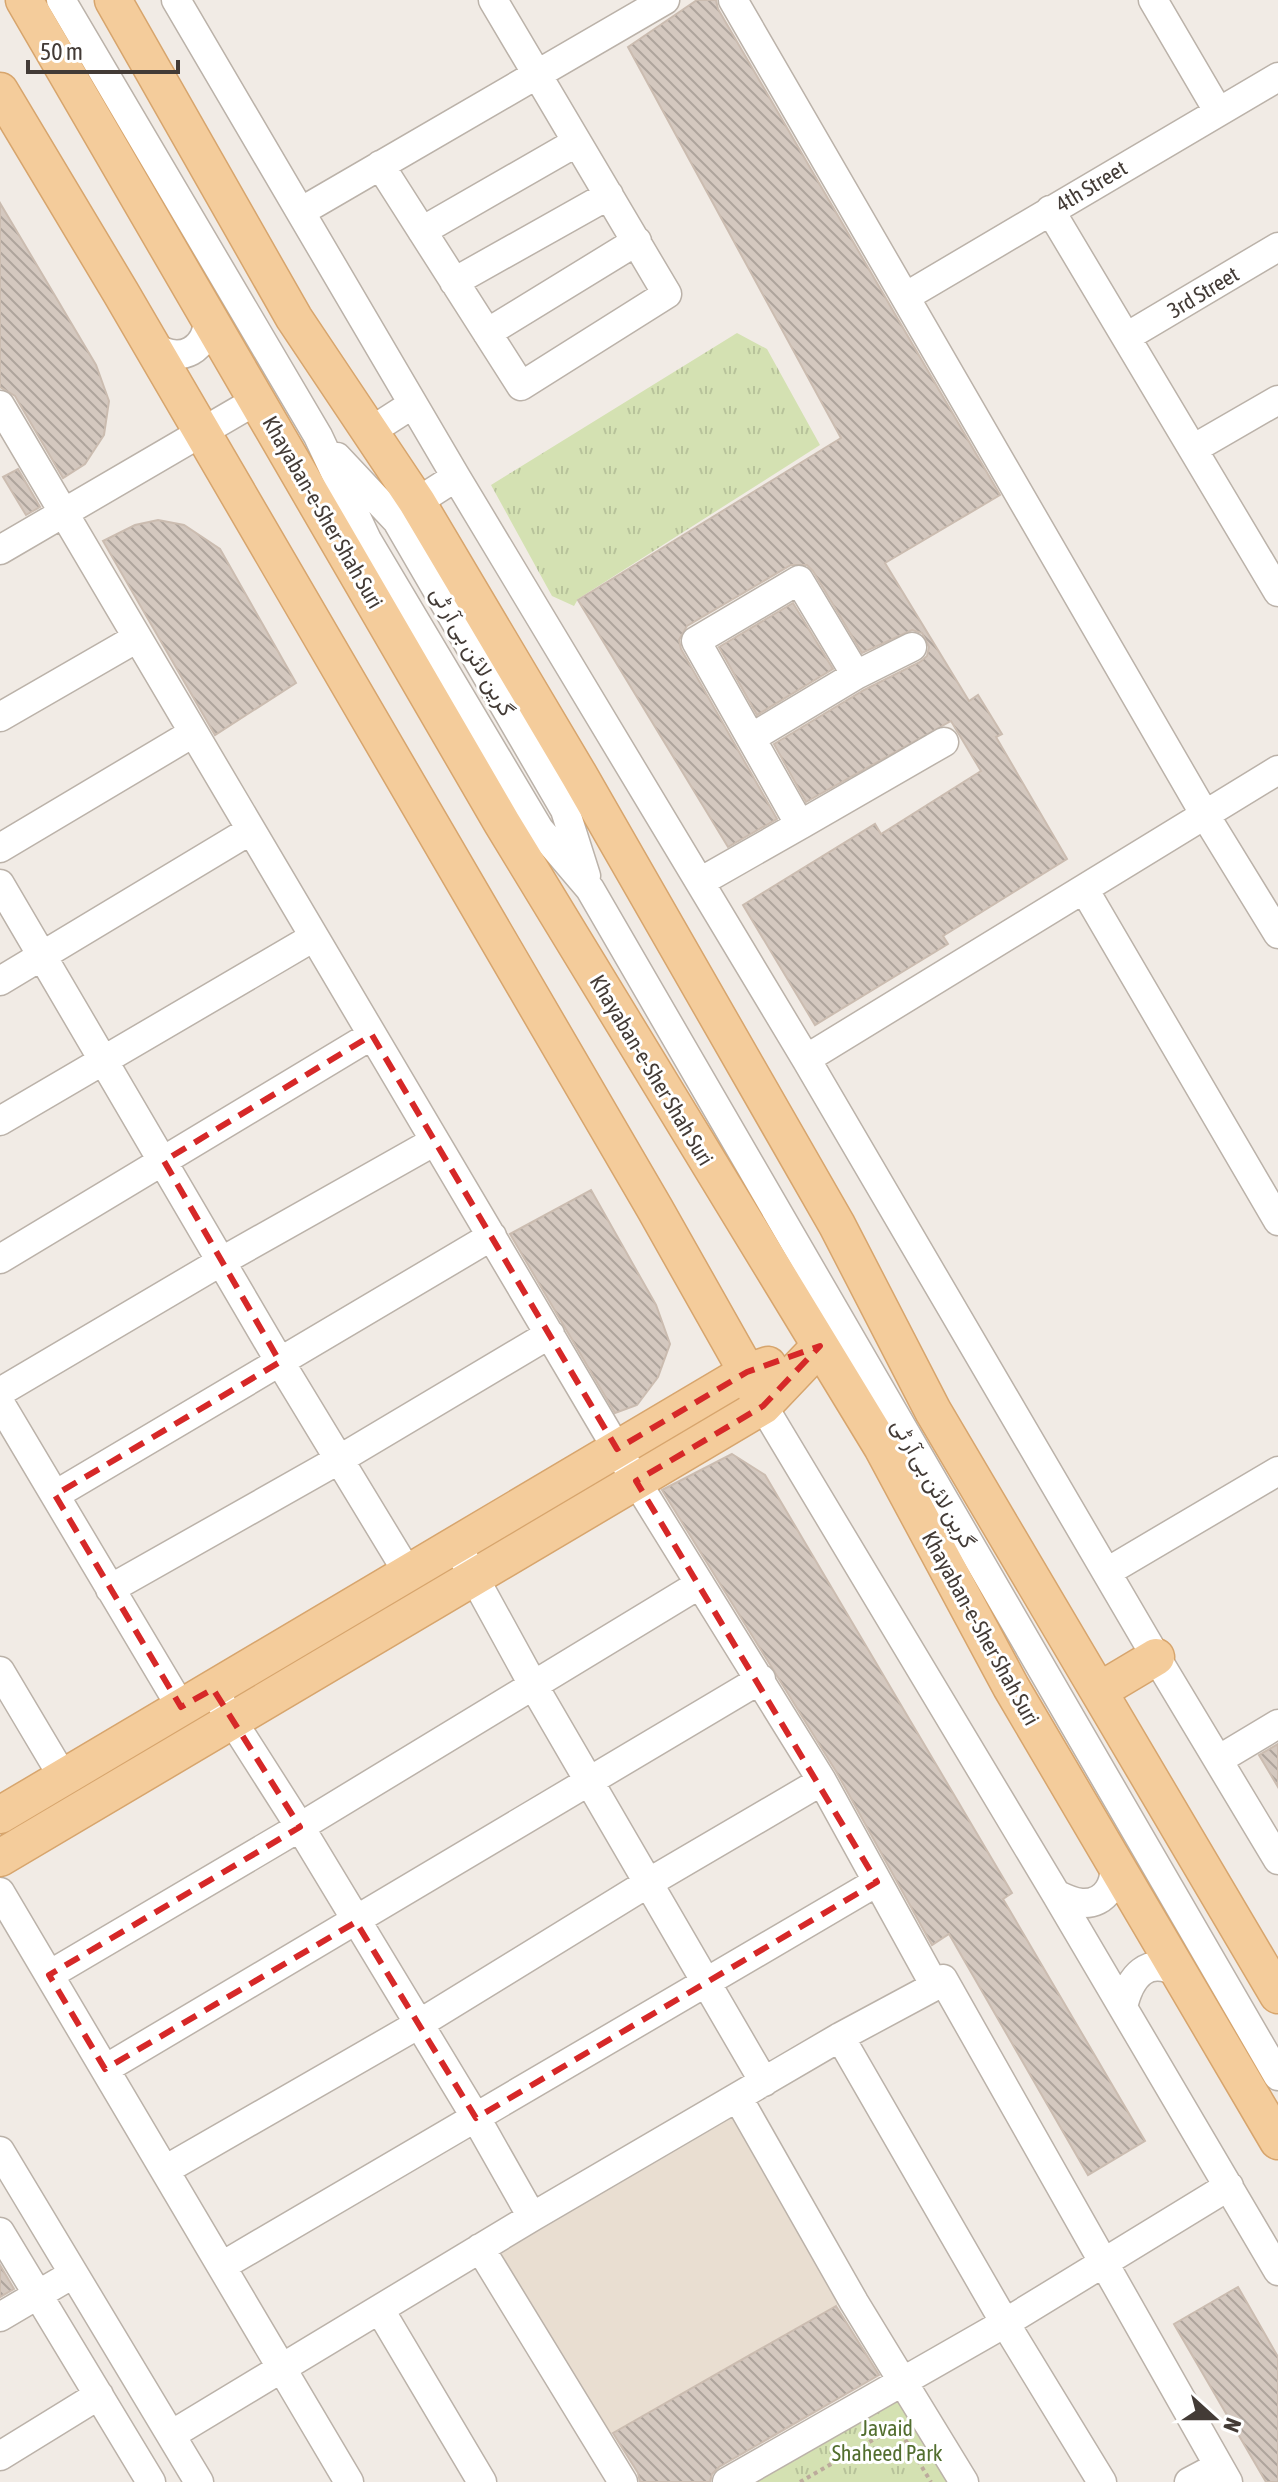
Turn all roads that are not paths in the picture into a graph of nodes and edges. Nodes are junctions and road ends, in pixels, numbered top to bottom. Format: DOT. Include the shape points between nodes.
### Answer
graph roads {
  1 [pos="24,0"];
  2 [pos="61,0"];
  3 [pos="113,0"];
  4 [pos="176,0"];
  5 [pos="493,0"];
  6 [pos="733,0"];
  7 [pos="1153,0"];
  8 [pos="653,3"];
  9 [pos="535,74"];
  10 [pos="1278,77"];
  11 [pos="0,91"];
  12 [pos="1218,111"];
  13 [pos="577,142"];
  14 [pos="380,165"];
  15 [pos="609,195"];
  16 [pos="1050,210"];
  17 [pos="302,211"];
  18 [pos="422,231"];
  19 [pos="637,241"];
  20 [pos="1278,247"];
  21 [pos="454,282"];
  22 [pos="905,297"];
  23 [pos="208,315"];
  24 [pos="487,333"];
  25 [pos="1128,336"];
  26 [pos="152,345"];
  27 [pos="257,400"];
  28 [pos="1278,400"];
  29 [pos="413,404"];
  30 [pos="0,405"];
  31 [pos="201,430"];
  32 [pos="276,431"];
  33 [pos="371,431"];
  34 [pos="1193,449"];
  35 [pos="219,461"];
  36 [pos="456,477"];
  37 [pos="417,502"];
  38 [pos="62,512"];
  39 [pos="0,550"];
  40 [pos="1274,578"];
  41 [pos="137,638"];
  42 [pos="912,647"];
  43 [pos="856,675"];
  44 [pos="0,717"];
  45 [pos="193,733"];
  46 [pos="751,738"];
  47 [pos="944,742"];
  48 [pos="1278,770"];
  49 [pos="1205,815"];
  50 [pos="800,825"];
  51 [pos="251,830"];
  52 [pos="0,848"];
  53 [pos="700,882"];
  54 [pos="0,884"];
  55 [pos="1084,889"];
  56 [pos="1278,934"];
  57 [pos="314,937"];
  58 [pos="42,956"];
  59 [pos="0,981"];
  60 [pos="372,1035"];
  61 [pos="806,1059"];
  62 [pos="104,1060"];
  63 [pos="0,1121"];
  64 [pos="435,1141"];
  65 [pos="164,1161"];
  66 [pos="1278,1221"];
  67 [pos="492,1236"];
  68 [pos="0,1259"];
  69 [pos="222,1261"];
  70 [pos="550,1334"];
  71 [pos="820,1346"];
  72 [pos="280,1362"];
  73 [pos="747,1372"];
  74 [pos="0,1392"];
  75 [pos="0,1403"];
  76 [pos="763,1406"];
  77 [pos="617,1449"];
  78 [pos="340,1459"];
  79 [pos="1278,1471"];
  80 [pos="636,1481"];
  81 [pos="55,1495"];
  82 [pos="456,1545"];
  83 [pos="1107,1572"];
  84 [pos="408,1573"];
  85 [pos="474,1576"];
  86 [pos="700,1584"];
  87 [pos="110,1589"];
  88 [pos="1156,1657"];
  89 [pos="0,1671"];
  90 [pos="761,1679"];
  91 [pos="532,1683"];
  92 [pos="213,1689"];
  93 [pos="1099,1691"];
  94 [pos="181,1707"];
  95 [pos="231,1720"];
  96 [pos="1278,1724"];
  97 [pos="1218,1760"];
  98 [pos="63,1777"];
  99 [pos="590,1781"];
  100 [pos="822,1781"];
  101 [pos="0,1815"];
  102 [pos="300,1827"];
  103 [pos="1277,1856"];
  104 [pos="0,1858"];
  105 [pos="1113,1859"];
  106 [pos="877,1882"];
  107 [pos="648,1883"];
  108 [pos="0,1892"];
  109 [pos="1056,1894"];
  110 [pos="356,1922"];
  111 [pos="1180,1974"];
  112 [pos="49,1975"];
  113 [pos="707,1983"];
  114 [pos="935,1986"];
  115 [pos="1278,1995"];
  116 [pos="1123,2007"];
  117 [pos="419,2024"];
  118 [pos="840,2037"];
  119 [pos="105,2069"];
  120 [pos="1278,2076"];
  121 [pos="764,2082"];
  122 [pos="738,2098"];
  123 [pos="476,2118"];
  124 [pos="1278,2141"];
  125 [pos="0,2151"];
  126 [pos="165,2170"];
  127 [pos="1229,2186"];
  128 [pos="532,2217"];
  129 [pos="0,2232"];
  130 [pos="480,2248"];
  131 [pos="1104,2263"];
  132 [pos="222,2266"];
  133 [pos="1278,2271"];
  134 [pos="73,2274"];
  135 [pos="38,2295"];
  136 [pos="380,2310"];
  137 [pos="0,2317"];
  138 [pos="1005,2323"];
  139 [pos="283,2369"];
  140 [pos="902,2382"];
  141 [pos="99,2395"];
  142 [pos="171,2435"];
  143 [pos="0,2456"];
  144 [pos="1224,2474"];
  145 [pos="151,2482"];
  146 [pos="199,2482"];
  147 [pos="349,2482"];
  148 [pos="482,2482"];
  149 [pos="623,2482"];
  150 [pos="727,2482"];
  151 [pos="964,2482"];
  152 [pos="1102,2482"];
  153 [pos="1189,2482"];
  1 -- 23 [label="main road, Khayaban-e-Sher Shah Suri"];
  2 -- 120 [label="street, گرین لائن بی آر ٹی" via="318,436 367,540 531,816 590,889"];
  3 -- 33 [label="main road" via="294,318"];
  4 -- 17 [label="street"];
  5 -- 9 [label="street"];
  6 -- 22 [label="street"];
  7 -- 12 [label="street"];
  8 -- 9 [label="street"];
  9 -- 13 [label="street"];
  9 -- 14 [label="street"];
  10 -- 12 [label="street, 4th Street"];
  11 -- 26 [label="main road"];
  12 -- 16 [label="street, 4th Street"];
  13 -- 15 [label="street"];
  13 -- 18 [label="street"];
  14 -- 17 [label="street"];
  14 -- 18 [label="street"];
  15 -- 19 [label="street"];
  15 -- 21 [label="street"];
  16 -- 22 [label="street, 4th Street"];
  16 -- 25 [label="street"];
  17 -- 29 [label="street"];
  18 -- 21 [label="street"];
  19 -- 24 [label="street"];
  19 -- 24 [label="street" via="667,294 521,386"];
  20 -- 25 [label="street, 3rd Street"];
  21 -- 24 [label="street"];
  22 -- 49 [label="street"];
  23 -- 26 [label="street" via="205,336 191,351 170,355"];
  23 -- 27 [label="main road, Khayaban-e-Sher Shah Suri"];
  25 -- 34 [label="street"];
  26 -- 31 [label="main road"];
  27 -- 31 [label="street"];
  27 -- 32 [label="main road, Khayaban-e-Sher Shah Suri"];
  28 -- 34 [label="street"];
  29 -- 33 [label="street"];
  29 -- 36 [label="street"];
  30 -- 38 [label="street"];
  31 -- 35 [label="main road"];
  31 -- 38 [label="street"];
  32 -- 35 [label="street" via="254,423 233,431"];
  32 -- 71 [label="main road, Khayaban-e-Sher Shah Suri" via="502,823"];
  33 -- 37 [label="main road"];
  34 -- 40 [label="street"];
  35 -- 73 [label="main road"];
  36 -- 37 [label="street"];
  36 -- 53 [label="street"];
  37 -- 93 [label="main road" via="595,802 837,1225 933,1411"];
  38 -- 39 [label="street"];
  38 -- 41 [label="street"];
  41 -- 44 [label="street"];
  41 -- 45 [label="street"];
  42 -- 43 [label="street"];
  43 -- 46 [label="street"];
  43 -- 46 [label="street" via="799,580 696,641"];
  45 -- 51 [label="street"];
  45 -- 52 [label="street"];
  46 -- 50 [label="street"];
  47 -- 50 [label="street"];
  48 -- 49 [label="street"];
  49 -- 55 [label="street"];
  49 -- 56 [label="street"];
  50 -- 53 [label="street"];
  51 -- 57 [label="street"];
  51 -- 58 [label="street"];
  53 -- 61 [label="street"];
  54 -- 58 [label="street"];
  55 -- 61 [label="street"];
  55 -- 66 [label="street"];
  57 -- 60 [label="street"];
  57 -- 62 [label="street"];
  58 -- 59 [label="street"];
  58 -- 62 [label="street"];
  60 -- 64 [label="street"];
  60 -- 65 [label="street"];
  61 -- 83 [label="street"];
  62 -- 63 [label="street"];
  62 -- 65 [label="street"];
  64 -- 67 [label="street"];
  64 -- 69 [label="street"];
  65 -- 68 [label="street"];
  65 -- 69 [label="street"];
  67 -- 70 [label="street"];
  67 -- 72 [label="street"];
  69 -- 72 [label="street"];
  69 -- 74 [label="street"];
  70 -- 77 [label="street"];
  70 -- 78 [label="street"];
  71 -- 73 [label="main road"];
  71 -- 76 [label="main road"];
  71 -- 105 [label="main road, Khayaban-e-Sher Shah Suri"];
  72 -- 78 [label="street"];
  72 -- 81 [label="street"];
  73 -- 76 [label="main road"];
  73 -- 77 [label="main road"];
  75 -- 81 [label="street"];
  76 -- 80 [label="main road"];
  76 -- 109 [label="street"];
  77 -- 80 [label="street"];
  77 -- 82 [label="main road"];
  78 -- 84 [label="street"];
  78 -- 87 [label="street"];
  79 -- 83 [label="street"];
  80 -- 85 [label="main road"];
  80 -- 86 [label="street"];
  81 -- 87 [label="street"];
  82 -- 84 [label="main road"];
  82 -- 85 [label="street"];
  83 -- 88 [label="street"];
  84 -- 92 [label="main road"];
  85 -- 91 [label="street"];
  85 -- 95 [label="main road"];
  86 -- 90 [label="street"];
  86 -- 91 [label="street"];
  87 -- 94 [label="street"];
  88 -- 93 [label="main road"];
  88 -- 97 [label="street"];
  89 -- 98 [label="street"];
  90 -- 99 [label="street"];
  90 -- 100 [label="street"];
  91 -- 99 [label="street"];
  91 -- 102 [label="street"];
  92 -- 94 [label="main road"];
  92 -- 95 [label="street"];
  93 -- 115 [label="main road"];
  94 -- 98 [label="main road"];
  95 -- 102 [label="street"];
  95 -- 104 [label="main road"];
  96 -- 97 [label="street"];
  97 -- 103 [label="street"];
  98 -- 101 [label="main road"];
  99 -- 107 [label="street"];
  99 -- 110 [label="street"];
  100 -- 106 [label="street"];
  100 -- 107 [label="street"];
  102 -- 110 [label="street"];
  102 -- 112 [label="street"];
  105 -- 109 [label="street" via="1114,1879 1104,1896 1086,1903"];
  105 -- 111 [label="main road, Khayaban-e-Sher Shah Suri"];
  106 -- 113 [label="street"];
  106 -- 114 [label="street"];
  107 -- 113 [label="street"];
  107 -- 117 [label="street"];
  108 -- 112 [label="street"];
  109 -- 116 [label="street"];
  110 -- 117 [label="street"];
  110 -- 119 [label="street"];
  111 -- 116 [label="street" via="1170,1968 1148,1968 1131,1983"];
  111 -- 124 [label="main road, Khayaban-e-Sher Shah Suri"];
  112 -- 119 [label="street"];
  113 -- 121 [label="street"];
  113 -- 123 [label="street"];
  114 -- 118 [label="street"];
  114 -- 131 [label="street" via="943,1979"];
  116 -- 127 [label="street"];
  117 -- 123 [label="street"];
  117 -- 126 [label="street"];
  118 -- 121 [label="street"];
  118 -- 138 [label="street"];
  119 -- 126 [label="street"];
  121 -- 122 [label="street"];
  122 -- 128 [label="street"];
  122 -- 140 [label="street"];
  123 -- 128 [label="street"];
  123 -- 132 [label="street"];
  125 -- 134 [label="street"];
  126 -- 132 [label="street"];
  127 -- 131 [label="street"];
  127 -- 133 [label="street"];
  128 -- 130 [label="street"];
  129 -- 135 [label="street"];
  130 -- 136 [label="street"];
  130 -- 149 [label="street"];
  131 -- 138 [label="street"];
  131 -- 144 [label="street"];
  132 -- 139 [label="street"];
  134 -- 135 [label="street"];
  134 -- 142 [label="street"];
  135 -- 137 [label="street"];
  135 -- 141 [label="street"];
  136 -- 139 [label="street"];
  136 -- 148 [label="street"];
  138 -- 140 [label="street"];
  138 -- 152 [label="street"];
  139 -- 142 [label="street"];
  139 -- 147 [label="street"];
  140 -- 150 [label="street"];
  140 -- 151 [label="street"];
  141 -- 143 [label="street"];
  141 -- 145 [label="street"];
  142 -- 146 [label="street"];
  144 -- 153 [label="street"];
}
